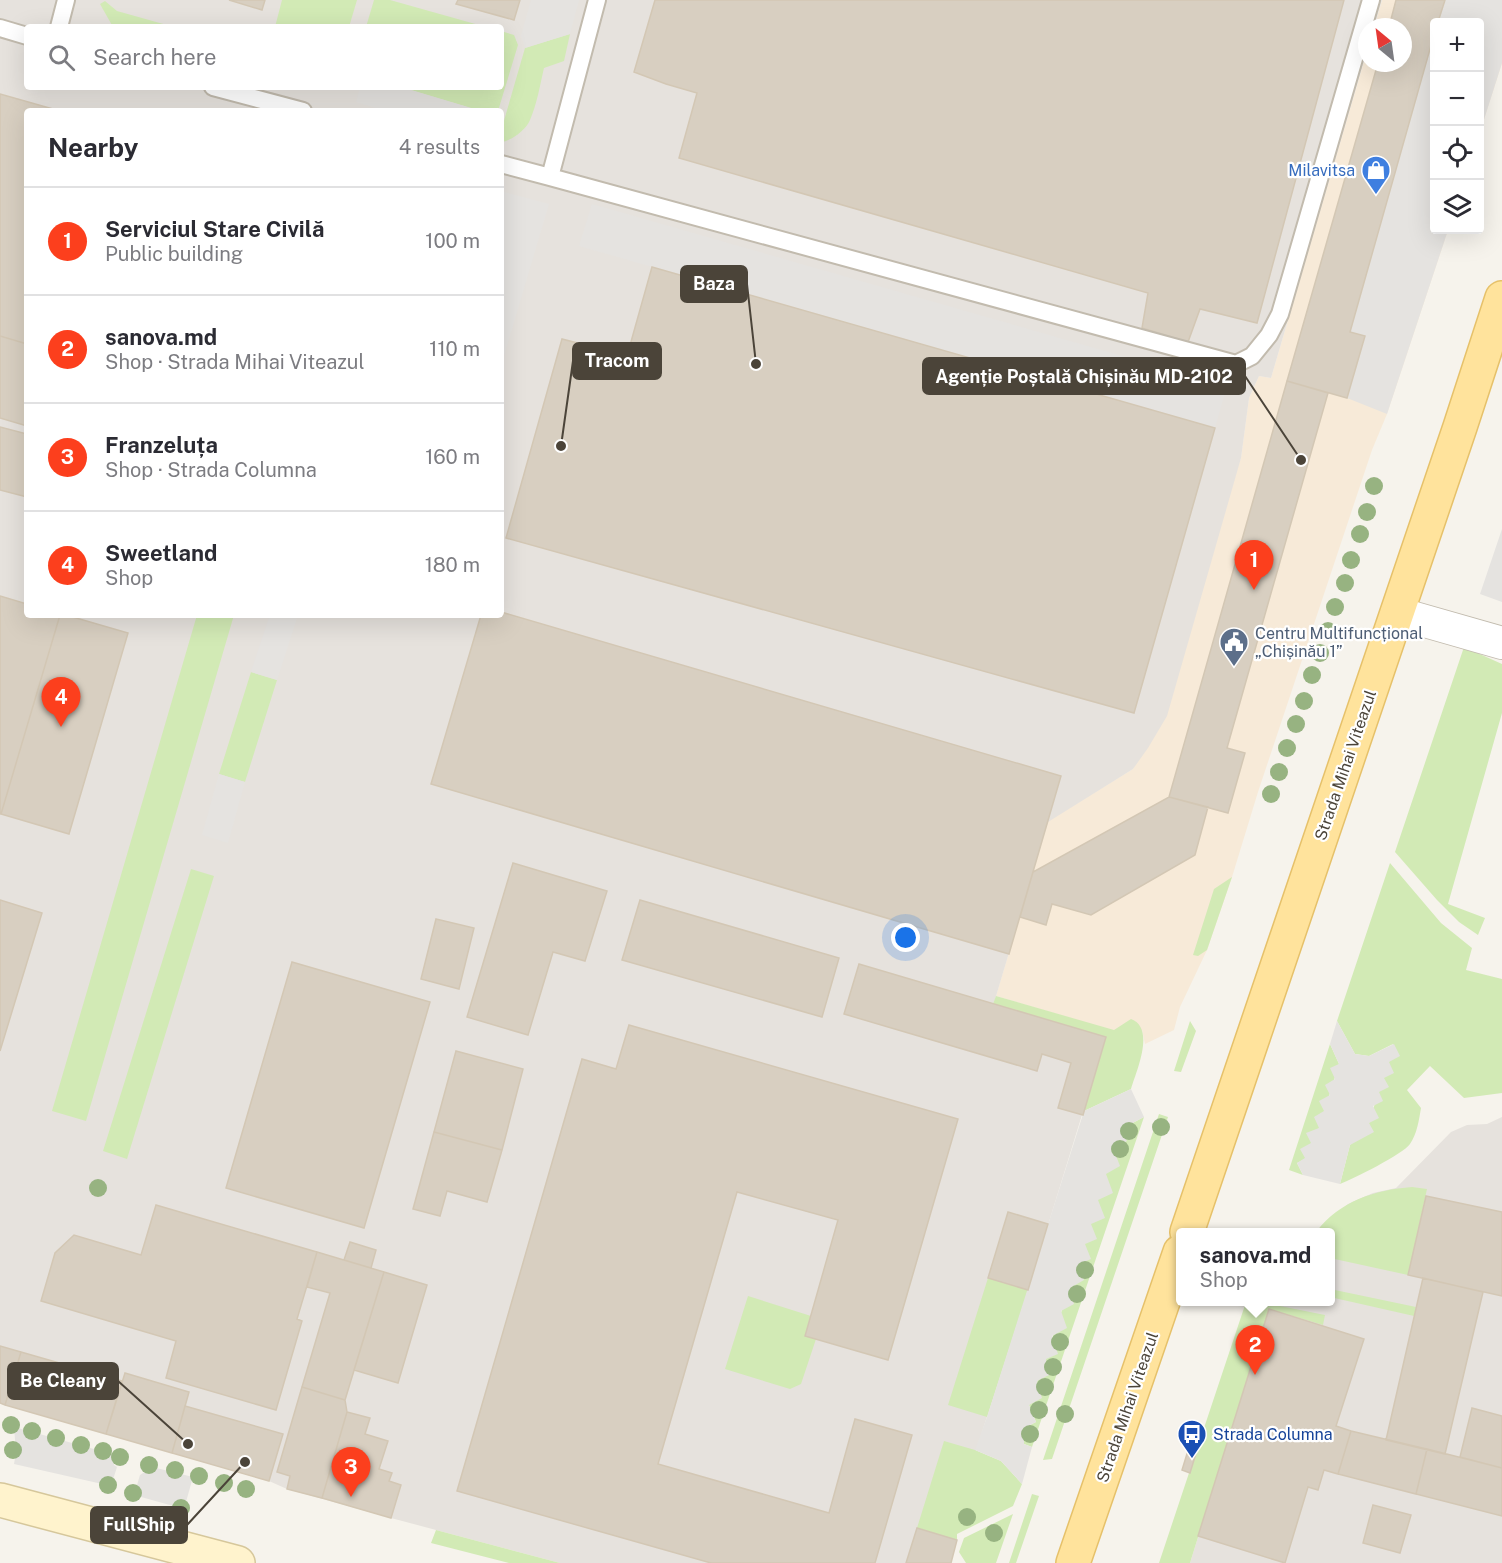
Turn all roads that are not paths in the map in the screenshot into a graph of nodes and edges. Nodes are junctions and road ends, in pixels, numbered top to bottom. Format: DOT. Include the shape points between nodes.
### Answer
graph roads {
  1 [pos="66,0"];
  2 [pos="597,0"];
  3 [pos="1371,0"];
  4 [pos="60,24"];
  5 [pos="0,28"];
  6 [pos="24,35"];
  7 [pos="224,90"];
  8 [pos="292,108"];
  9 [pos="504,165"];
  10 [pos="550,177"];
  11 [pos="1502,298"];
  12 [pos="1397,613"];
  13 [pos="1502,643"];
  14 [pos="1189,1228"];
  15 [pos="1176,1264"];
  16 [pos="0,1500"];
  17 [pos="238,1563"];
  18 [pos="1073,1563"];
  1 -- 4 [label="lane"];
  2 -- 10 [label="lane"];
  3 -- 10 [label="lane" via="1280,314 1252,356 1236,364"];
  5 -- 6 [label="lane"];
  7 -- 8 [label="lane"];
  9 -- 10 [label="lane"];
  11 -- 12 [label="main road, Strada Mihai Viteazul"];
  12 -- 13 [label="street"];
  12 -- 14 [label="main road, Strada Mihai Viteazul"];
  15 -- 18 [label="main road, Strada Mihai Viteazul"];
  16 -- 17 [label="main road"];
}
